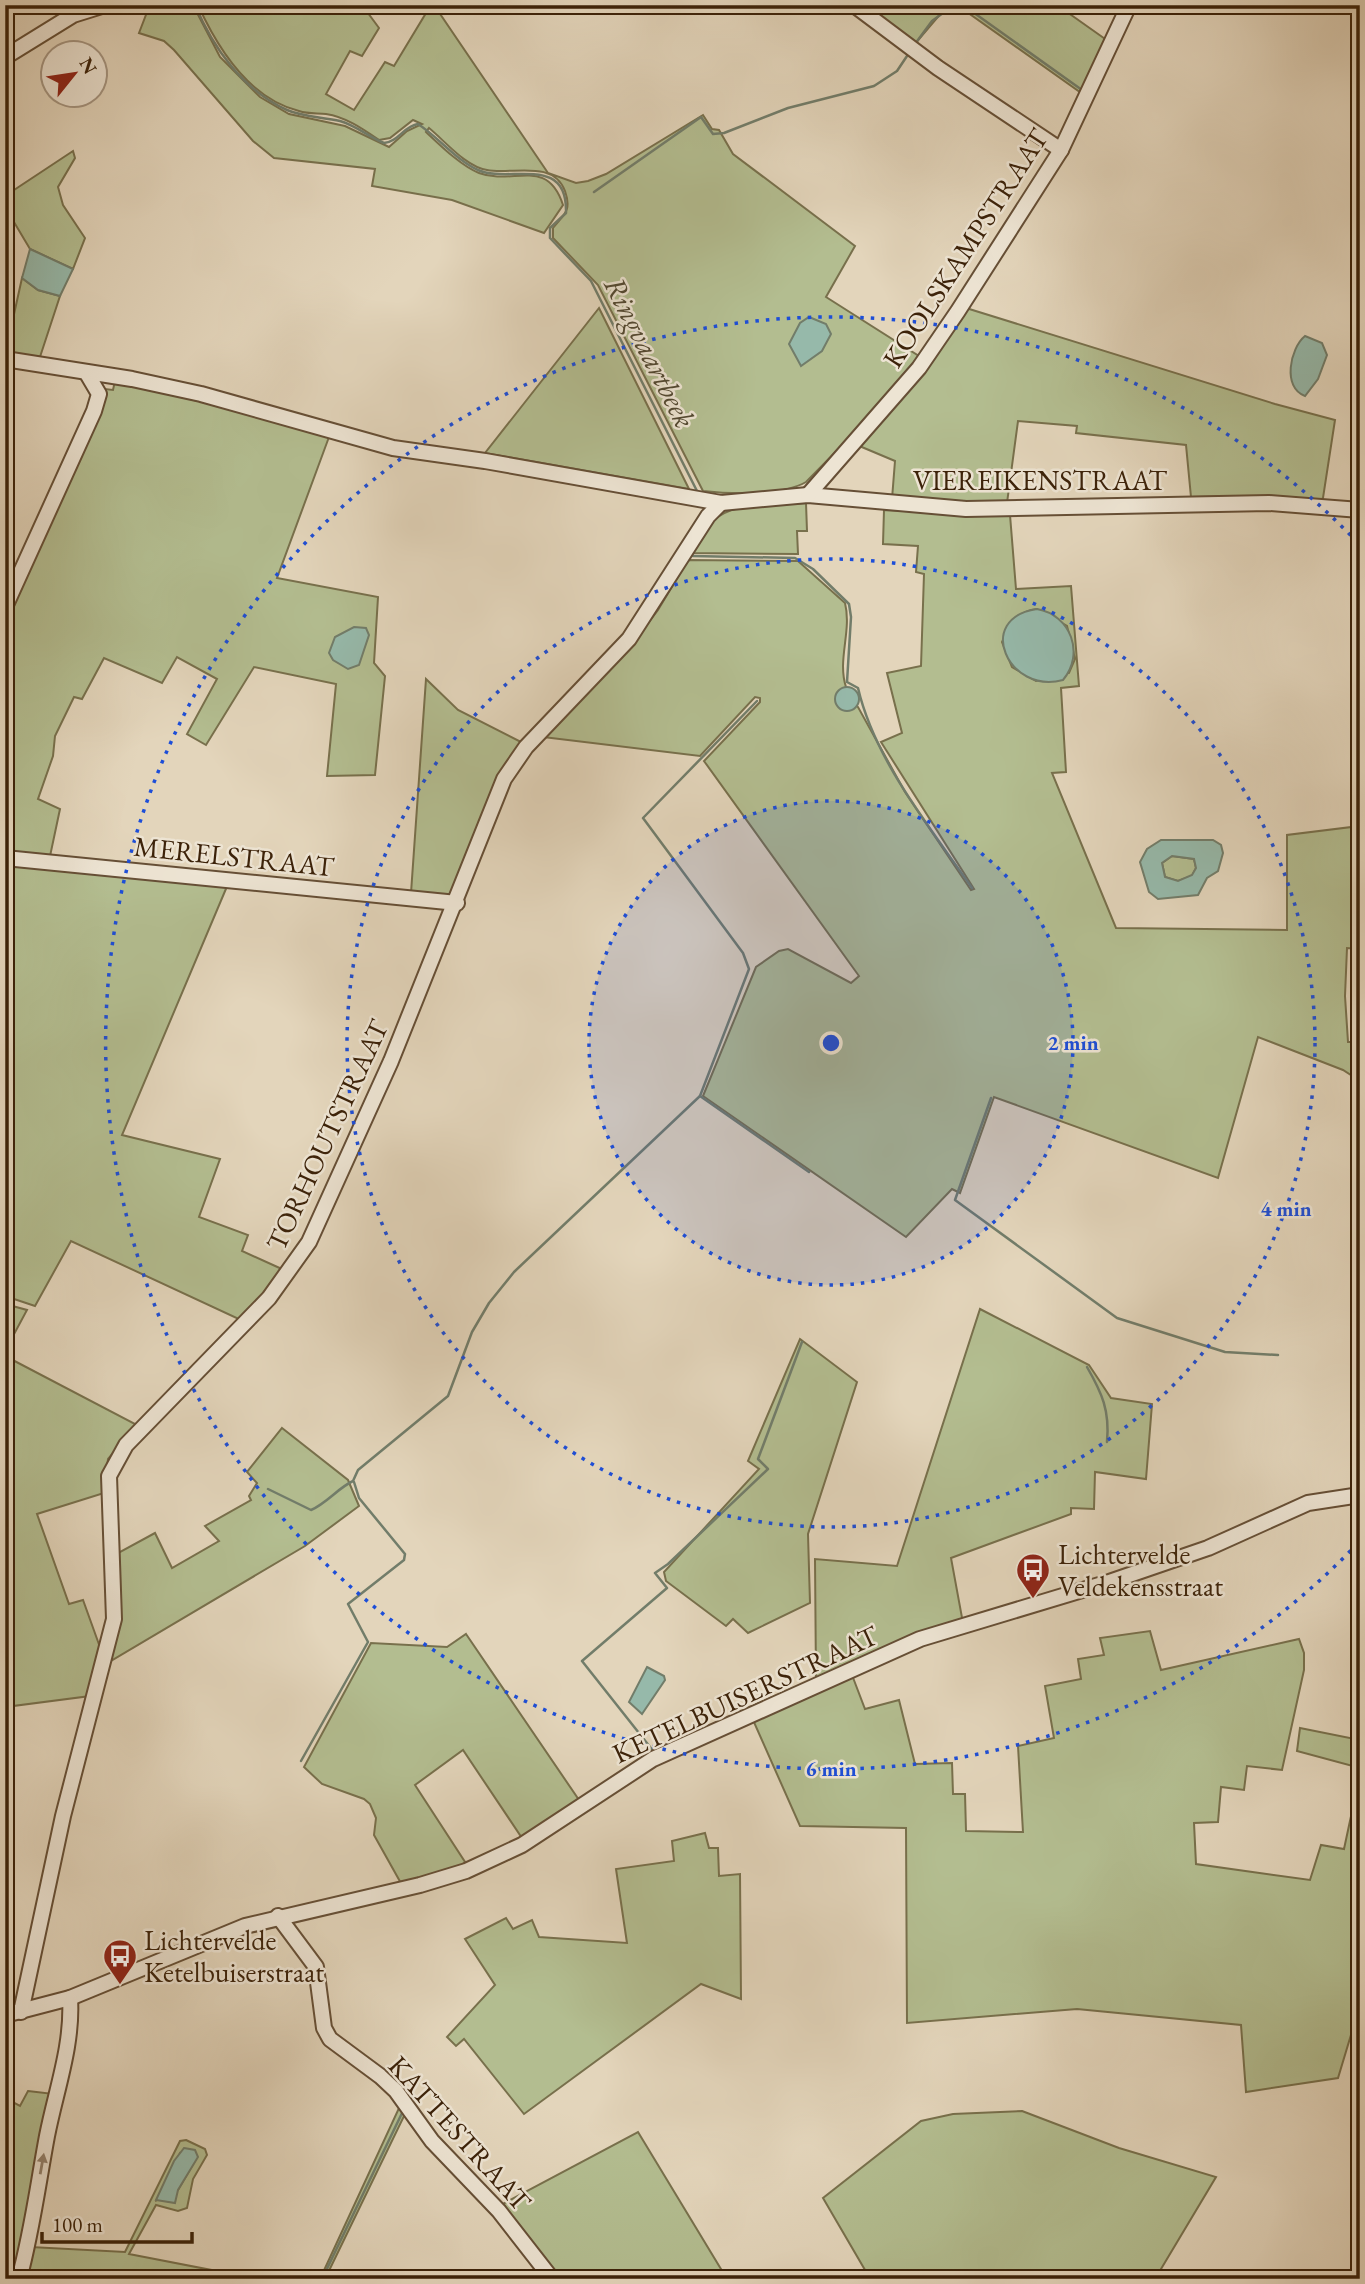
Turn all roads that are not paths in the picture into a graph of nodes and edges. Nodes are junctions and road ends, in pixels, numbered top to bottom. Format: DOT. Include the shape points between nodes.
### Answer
graph roads {
  1 [pos="105,5"];
  2 [pos="854,5"];
  3 [pos="1129,5"];
  4 [pos="5,57"];
  5 [pos="1061,150"];
  6 [pos="5,359"];
  7 [pos="86,372"];
  8 [pos="808,495"];
  9 [pos="721,503"];
  10 [pos="1360,510"];
  11 [pos="5,607"];
  12 [pos="5,858"];
  13 [pos="457,903"];
  14 [pos="1360,1495"];
  15 [pos="278,1916"];
  16 [pos="71,1998"];
  17 [pos="21,2012"];
  18 [pos="5,2015"];
  19 [pos="19,2279"];
  20 [pos="552,2279"];
  1 -- 4 [label="street" via="73,15"];
  2 -- 5 [label="street" via="937,68"];
  3 -- 5 [label="street, KOOLSKAMPSTRAAT"];
  5 -- 8 [label="street, KOOLSKAMPSTRAAT" via="919,368"];
  6 -- 7 [label="street, VIEREIKENSTRAAT"];
  7 -- 9 [label="street, VIEREIKENSTRAAT" via="201,394 393,448"];
  7 -- 11 [label="street" via="99,394 94,411"];
  8 -- 9 [label="street, VIEREIKENSTRAAT"];
  8 -- 10 [label="street, VIEREIKENSTRAAT" via="966,509 1269,503"];
  9 -- 13 [label="street, TORHOUTSTRAAT" via="629,639 518,758 496,797"];
  12 -- 13 [label="street, MERELSTRAAT"];
  13 -- 17 [label="street, TORHOUTSTRAAT" via="301,1256 269,1298 127,1445 109,1476 114,1619 63,1816"];
  14 -- 15 [label="street, KETELBUISERSTRAAT" via="1308,1503 1183,1556 920,1639 653,1759 522,1845 466,1871"];
  15 -- 16 [label="street, KETELBUISERSTRAAT"];
  15 -- 20 [label="street, KATTESTRAAT" via="316,1967 324,2028 330,2039 396,2091 432,2141 499,2211"];
  16 -- 17 [label="street, KETELBUISERSTRAAT"];
  19 -- 16 [label="street, one-way" via="71,2025"];
  17 -- 18 [label="street, KETELBUISERSTRAAT"];
}
